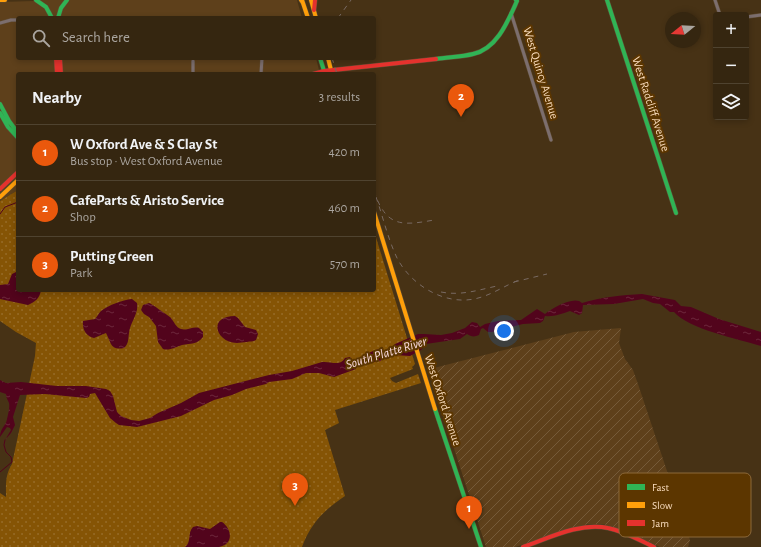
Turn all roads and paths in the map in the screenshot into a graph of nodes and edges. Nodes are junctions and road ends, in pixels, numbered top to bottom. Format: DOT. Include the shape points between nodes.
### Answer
graph roads {
  1 [pos="0,0"];
  2 [pos="5,0"];
  3 [pos="36,0"];
  4 [pos="67,0"];
  5 [pos="311,0"];
  6 [pos="315,0"];
  7 [pos="517,0"];
  8 [pos="607,0"];
  9 [pos="715,0"];
  10 [pos="302,1"];
  11 [pos="314,10"];
  12 [pos="719,12"];
  13 [pos="511,13"];
  14 [pos="761,15"];
  15 [pos="51,16"];
  16 [pos="59,16"];
  17 [pos="307,16"];
  18 [pos="316,16"];
  19 [pos="749,17"];
  20 [pos="16,20"];
  21 [pos="0,23"];
  22 [pos="56,60"];
  23 [pos="60,60"];
  24 [pos="262,60"];
  25 [pos="321,60"];
  26 [pos="328,60"];
  27 [pos="193,61"];
  28 [pos="57,72"];
  29 [pos="61,72"];
  30 [pos="193,72"];
  31 [pos="261,72"];
  32 [pos="327,72"];
  33 [pos="328,72"];
  34 [pos="336,72"];
  35 [pos="0,104"];
  36 [pos="0,113"];
  37 [pos="16,130"];
  38 [pos="16,136"];
  39 [pos="551,140"];
  40 [pos="16,173"];
  41 [pos="16,182"];
  42 [pos="0,189"];
  43 [pos="0,197"];
  44 [pos="676,214"];
  45 [pos="376,219"];
  46 [pos="619,532"];
  47 [pos="631,537"];
  48 [pos="481,547"];
  49 [pos="523,547"];
  50 [pos="654,547"];
  1 -- 2 [label="main road"];
  3 -- 15 [label="main road" via="47,7"];
  4 -- 16 [label="main road"];
  5 -- 11 [label="main road"];
  6 -- 11 [label="main road"];
  7 -- 13 [label="main road"];
  8 -- 44 [label="main road, West Radcliff Avenue"];
  9 -- 12 [label="street"];
  10 -- 17 [label="main road"];
  11 -- 18 [label="main road"];
  13 -- 34 [label="main road" via="495,40 474,54"];
  13 -- 39 [label="street, West Quincy Avenue"];
  14 -- 19 [label="street"];
  20 -- 21 [label="street"];
  22 -- 28 [label="main road"];
  23 -- 29 [label="main road"];
  24 -- 31 [label="street"];
  25 -- 32 [label="main road"];
  26 -- 33 [label="main road"];
  27 -- 30 [label="street"];
  35 -- 37 [label="main road"];
  36 -- 38 [label="main road"];
  40 -- 42 [label="main road"];
  41 -- 43 [label="main road"];
  45 -- 48 [label="main road, West Oxford Avenue"];
  46 -- 49 [label="main road" via="594,527"];
  47 -- 50 [label="main road"];
}
